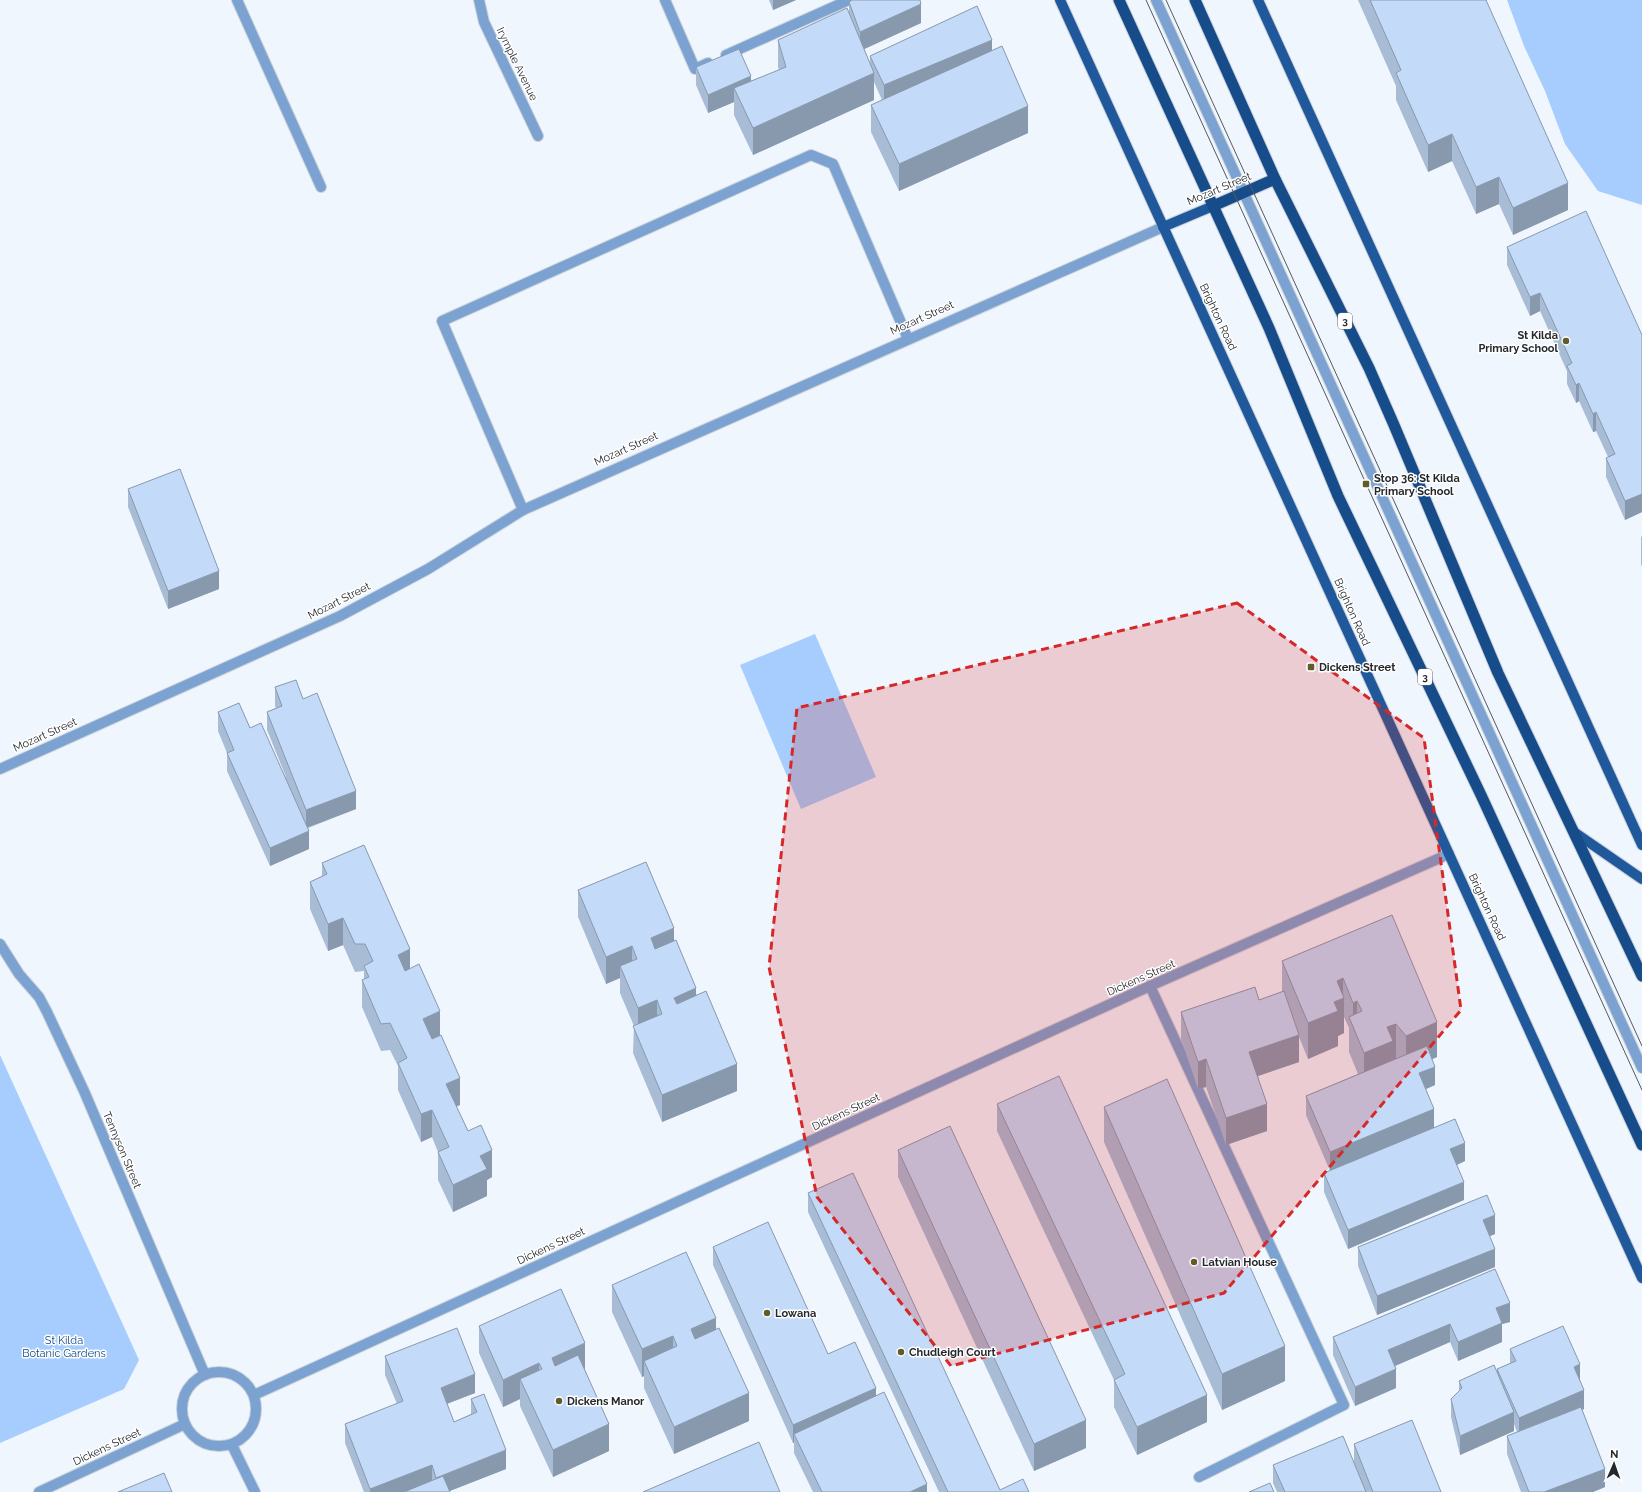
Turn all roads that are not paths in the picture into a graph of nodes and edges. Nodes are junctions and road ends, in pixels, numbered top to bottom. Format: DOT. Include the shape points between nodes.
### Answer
graph roads {
  1 [pos="237,0"];
  2 [pos="479,0"];
  3 [pos="665,0"];
  4 [pos="849,0"];
  5 [pos="1060,0"];
  6 [pos="1120,0"];
  7 [pos="1156,0"];
  8 [pos="1195,0"];
  9 [pos="1258,0"];
  10 [pos="538,136"];
  11 [pos="1275,179"];
  12 [pos="321,188"];
  13 [pos="1243,193"];
  14 [pos="1213,206"];
  15 [pos="1163,227"];
  16 [pos="908,339"];
  17 [pos="523,510"];
  18 [pos="0,769"];
  19 [pos="1574,832"];
  20 [pos="1642,845"];
  21 [pos="1449,854"];
  22 [pos="1642,880"];
  23 [pos="0,944"];
  24 [pos="1642,976"];
  25 [pos="1150,986"];
  26 [pos="1642,1068"];
  27 [pos="1642,1145"];
  28 [pos="1642,1278"];
  29 [pos="205,1375"];
  30 [pos="254,1395"];
  31 [pos="184,1424"];
  32 [pos="232,1445"];
  33 [pos="1199,1477"];
  34 [pos="39,1492"];
  35 [pos="255,1492"];
  1 -- 12 [label="street"];
  2 -- 10 [label="street, Irymple Avenue" via="484,22"];
  3 -- 4 [label="street" via="695,69"];
  5 -- 15 [label="main road, Brighton Road"];
  6 -- 14 [label="highway, 3"];
  7 -- 13 [label="street"];
  8 -- 11 [label="highway, 3"];
  9 -- 20 [label="main road"];
  11 -- 13 [label="highway, Mozart Street"];
  11 -- 19 [label="highway, 3" via="1385,404 1498,673"];
  13 -- 14 [label="highway, Mozart Street"];
  13 -- 26 [label="street"];
  14 -- 15 [label="main road, Mozart Street"];
  14 -- 27 [label="highway, 3" via="1269,328 1338,496 1481,795"];
  15 -- 16 [label="street, Mozart Street"];
  15 -- 21 [label="main road, Brighton Road"];
  16 -- 17 [label="street, Mozart Street"];
  16 -- 17 [label="street" via="833,164 811,155 442,321"];
  17 -- 18 [label="street, Mozart Street" via="428,569 340,616"];
  19 -- 22 [label="main road"];
  19 -- 24 [label="highway, 3"];
  21 -- 25 [label="street, Dickens Street"];
  21 -- 28 [label="main road, Brighton Road"];
  23 -- 29 [label="street, Tennyson Street" via="48,1012"];
  25 -- 30 [label="street, Dickens Street"];
  25 -- 33 [label="street" via="1344,1405"];
  29 -- 30 [label="street" via="228,1373 248,1385"];
  29 -- 31 [label="street" via="187,1389 182,1407"];
  30 -- 32 [label="street" via="256,1418 251,1430"];
  31 -- 32 [label="street" via="199,1441 210,1446"];
  31 -- 34 [label="street, Dickens Street"];
  32 -- 35 [label="street"];
}
